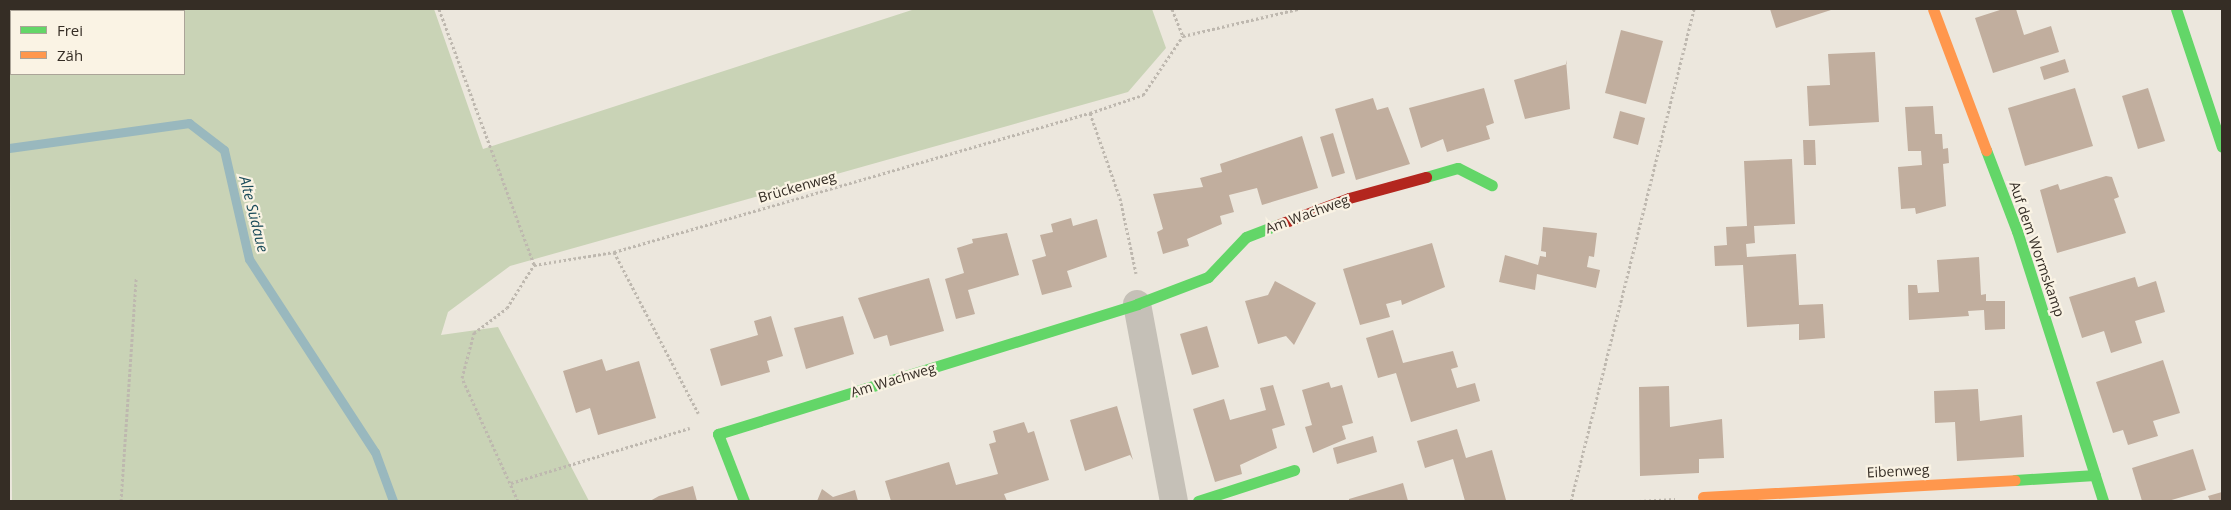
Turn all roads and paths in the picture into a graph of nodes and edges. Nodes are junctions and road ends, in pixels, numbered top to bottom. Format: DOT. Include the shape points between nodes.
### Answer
graph roads {
  1 [pos="439,9"];
  2 [pos="1172,9"];
  3 [pos="1298,9"];
  4 [pos="1694,9"];
  5 [pos="1933,9"];
  6 [pos="2176,9"];
  7 [pos="1183,36"];
  8 [pos="1090,114"];
  9 [pos="2222,147"];
  10 [pos="1492,185"];
  11 [pos="614,252"];
  12 [pos="534,265"];
  13 [pos="136,279"];
  14 [pos="1137,304"];
  15 [pos="718,434"];
  16 [pos="1294,470"];
  17 [pos="2095,475"];
  18 [pos="511,483"];
  19 [pos="1703,497"];
  20 [pos="121,501"];
  21 [pos="518,501"];
  22 [pos="744,501"];
  23 [pos="1174,501"];
  24 [pos="1198,501"];
  25 [pos="1571,501"];
  26 [pos="1639,501"];
  27 [pos="2103,501"];
  1 -- 12 [label="path"];
  2 -- 7 [label="path"];
  3 -- 7 [label="path"];
  4 -- 25 [label="path"];
  5 -- 17 [label="street, Auf dem Wormskamp" via="2017,230"];
  6 -- 9 [label="street"];
  7 -- 8 [label="path, Brückenweg" via="1142,95"];
  8 -- 11 [label="path, Brückenweg"];
  8 -- 14 [label="path" via="1120,198 1137,281"];
  10 -- 14 [label="street, Am Wachweg" via="1458,168 1349,198 1246,237 1208,277"];
  11 -- 12 [label="path, Brückenweg"];
  11 -- 15 [label="path" via="695,409"];
  12 -- 18 [label="path" via="507,308 474,333 462,378"];
  13 -- 20 [label="path"];
  14 -- 15 [label="street, Am Wachweg"];
  14 -- 23 [label="street"];
  15 -- 18 [label="path" via="691,428"];
  15 -- 22 [label="street"];
  16 -- 24 [label="street"];
  17 -- 19 [label="street, Eibenweg"];
  17 -- 27 [label="street, Auf dem Wormskamp"];
  18 -- 21 [label="path"];
  19 -- 26 [label="path"];
}
